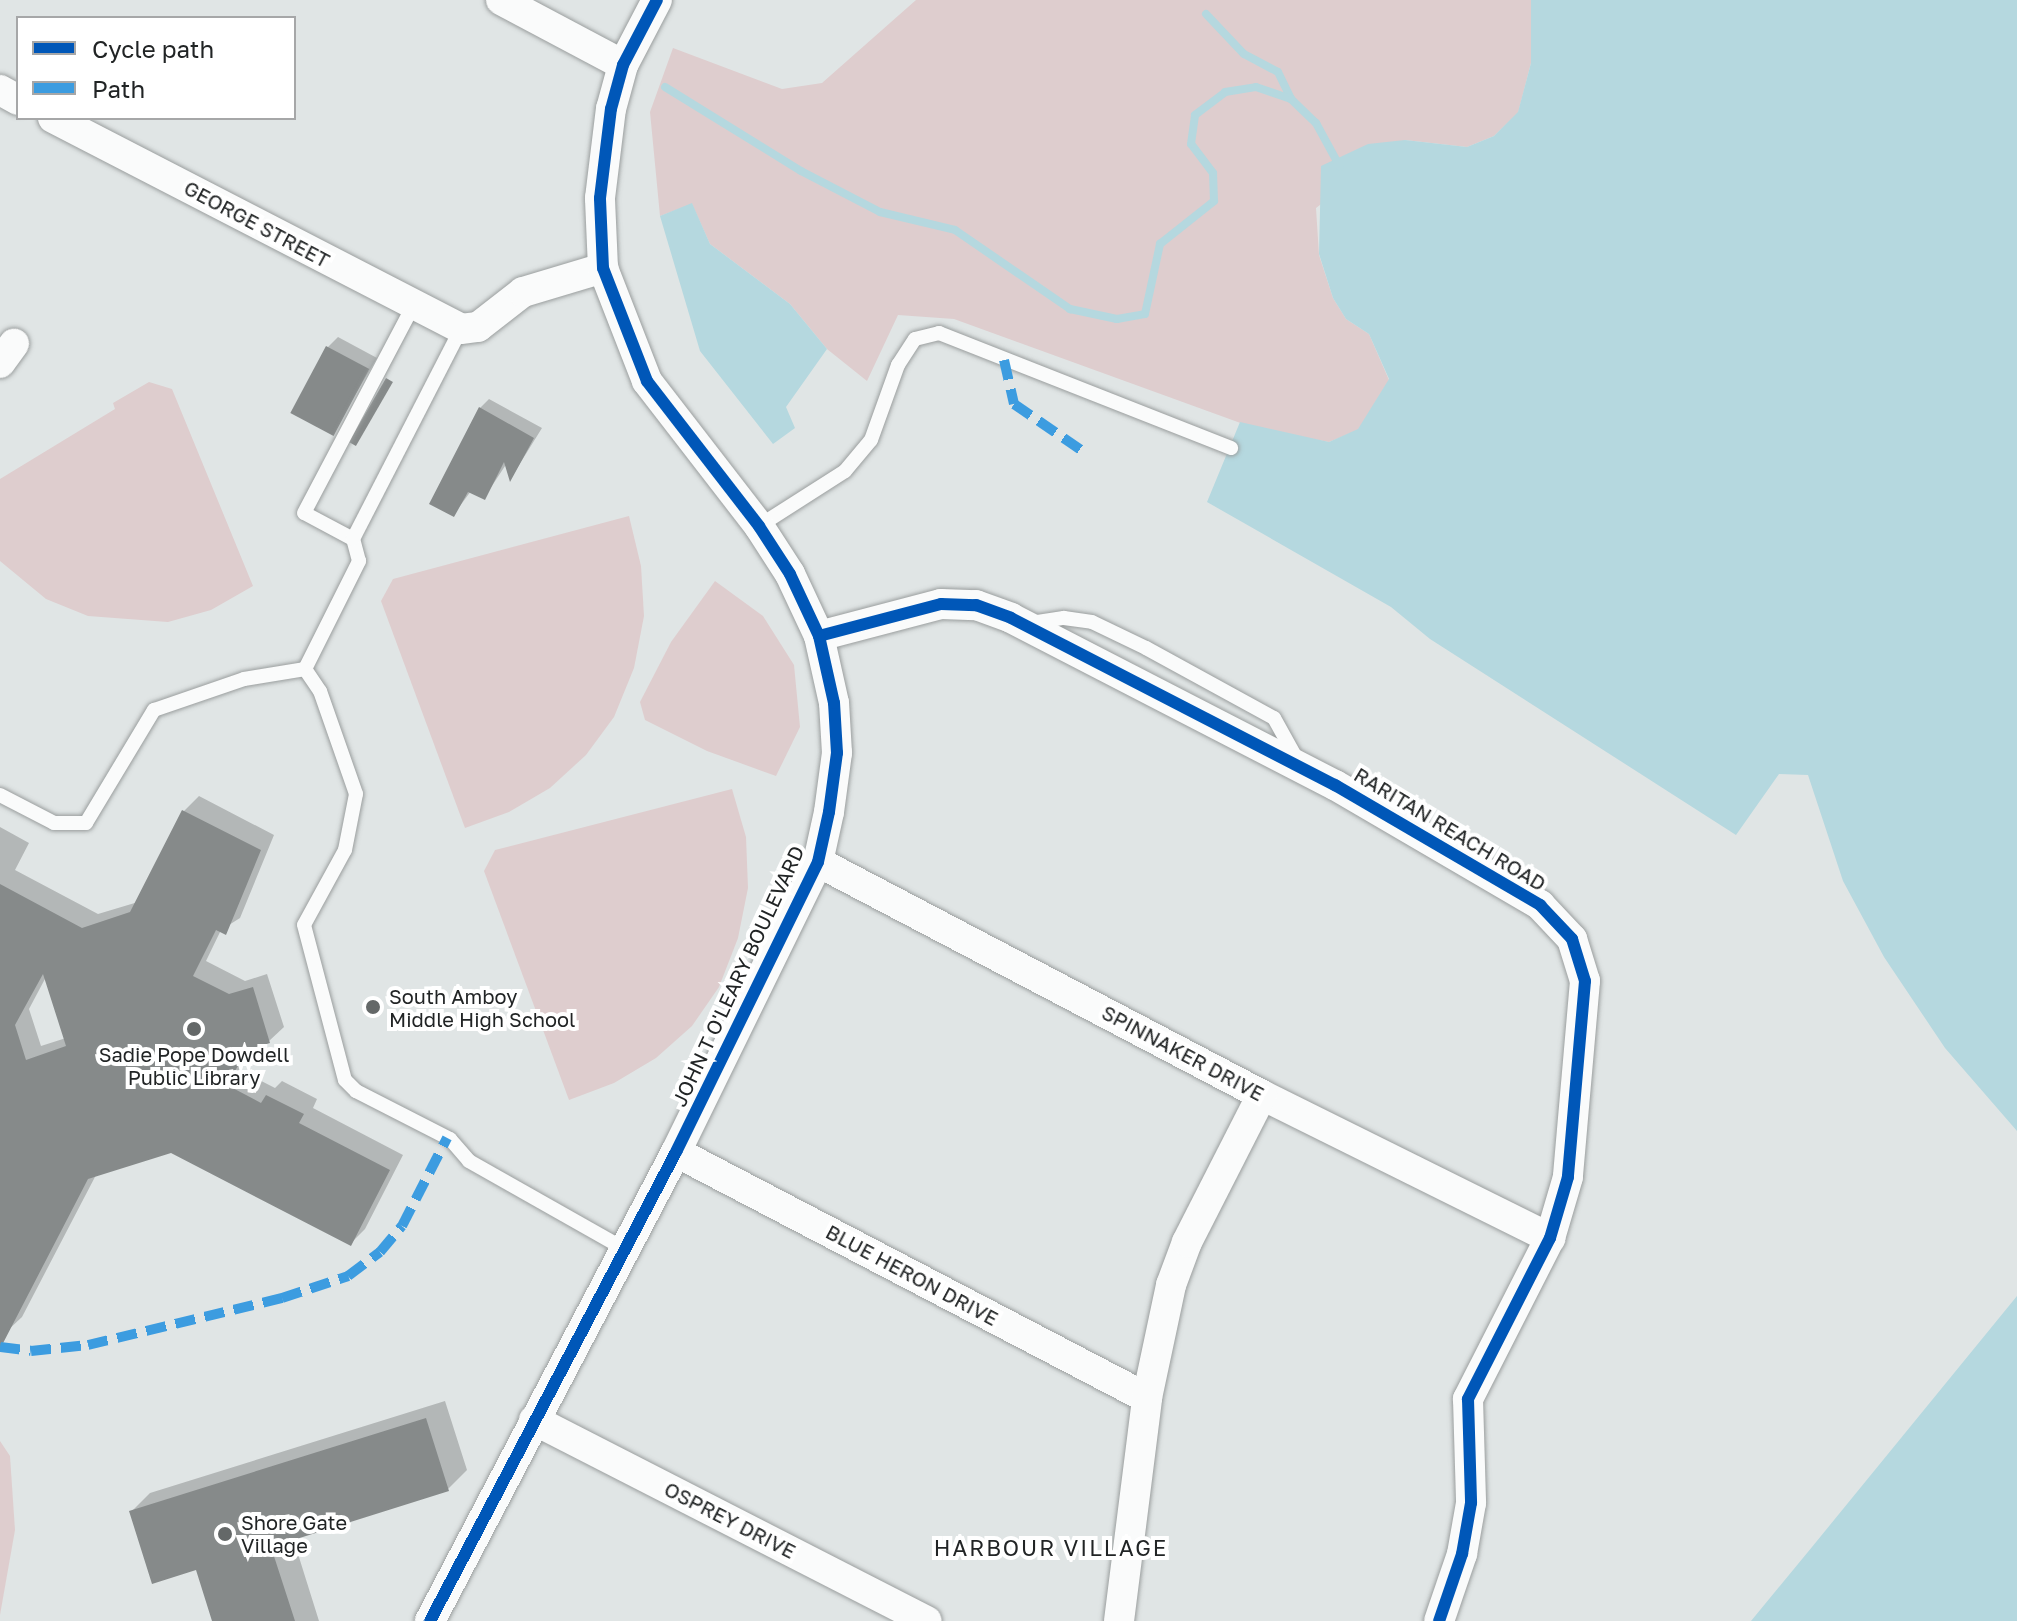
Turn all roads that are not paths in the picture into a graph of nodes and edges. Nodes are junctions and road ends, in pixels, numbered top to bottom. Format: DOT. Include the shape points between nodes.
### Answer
graph roads {
  1 [pos="501,0"];
  2 [pos="657,0"];
  3 [pos="623,65"];
  4 [pos="57,120"];
  5 [pos="603,268"];
  6 [pos="413,306"];
  7 [pos="461,329"];
  8 [pos="1231,448"];
  9 [pos="759,526"];
  10 [pos="353,539"];
  11 [pos="819,636"];
  12 [pos="305,669"];
  13 [pos="0,795"];
  14 [pos="818,862"];
  15 [pos="1262,1095"];
  16 [pos="676,1152"];
  17 [pos="1550,1238"];
  18 [pos="623,1248"];
  19 [pos="1147,1398"];
  20 [pos="534,1420"];
  21 [pos="430,1621"];
  22 [pos="927,1621"];
  23 [pos="1119,1621"];
  24 [pos="1439,1621"];
  1 -- 3 [label="street"];
  2 -- 3 [label="street, JOHN T O'LEARY BOULEVARD"];
  3 -- 5 [label="street, JOHN T O'LEARY BOULEVARD" via="605,152"];
  4 -- 6 [label="street, GEORGE STREET"];
  5 -- 7 [label="street" via="523,292 478,327"];
  5 -- 9 [label="street, JOHN T O'LEARY BOULEVARD" via="647,381"];
  6 -- 7 [label="street, GEORGE STREET"];
  6 -- 10 [label="lane" via="304,513"];
  7 -- 10 [label="lane"];
  8 -- 9 [label="lane" via="939,333 915,339 898,365 871,440 845,471"];
  9 -- 11 [label="street, JOHN T O'LEARY BOULEVARD" via="790,574"];
  10 -- 12 [label="lane" via="359,561"];
  11 -- 14 [label="street, JOHN T O'LEARY BOULEVARD" via="834,703 837,753"];
  11 -- 17 [label="street, RARITAN REACH ROAD" via="941,604 976,605 1301,767 1540,905 1572,939 1585,981 1568,1177"];
  12 -- 13 [label="lane" via="244,679 154,710 86,823 54,823"];
  12 -- 18 [label="lane" via="320,691 356,794 345,850 304,925 345,1080 356,1091 447,1138 469,1161"];
  14 -- 15 [label="street, SPINNAKER DRIVE"];
  14 -- 16 [label="street, JOHN T O'LEARY BOULEVARD"];
  15 -- 17 [label="street, SPINNAKER DRIVE"];
  15 -- 19 [label="street" via="1187,1242 1171,1285"];
  16 -- 18 [label="street, JOHN T O'LEARY BOULEVARD"];
  16 -- 19 [label="street, BLUE HERON DRIVE"];
  17 -- 24 [label="street, RARITAN REACH ROAD" via="1468,1399 1471,1503 1462,1554"];
  18 -- 20 [label="street, JOHN T O'LEARY BOULEVARD"];
  19 -- 23 [label="street"];
  20 -- 21 [label="street, JOHN T O'LEARY BOULEVARD"];
  20 -- 22 [label="street, OSPREY DRIVE"];
}
